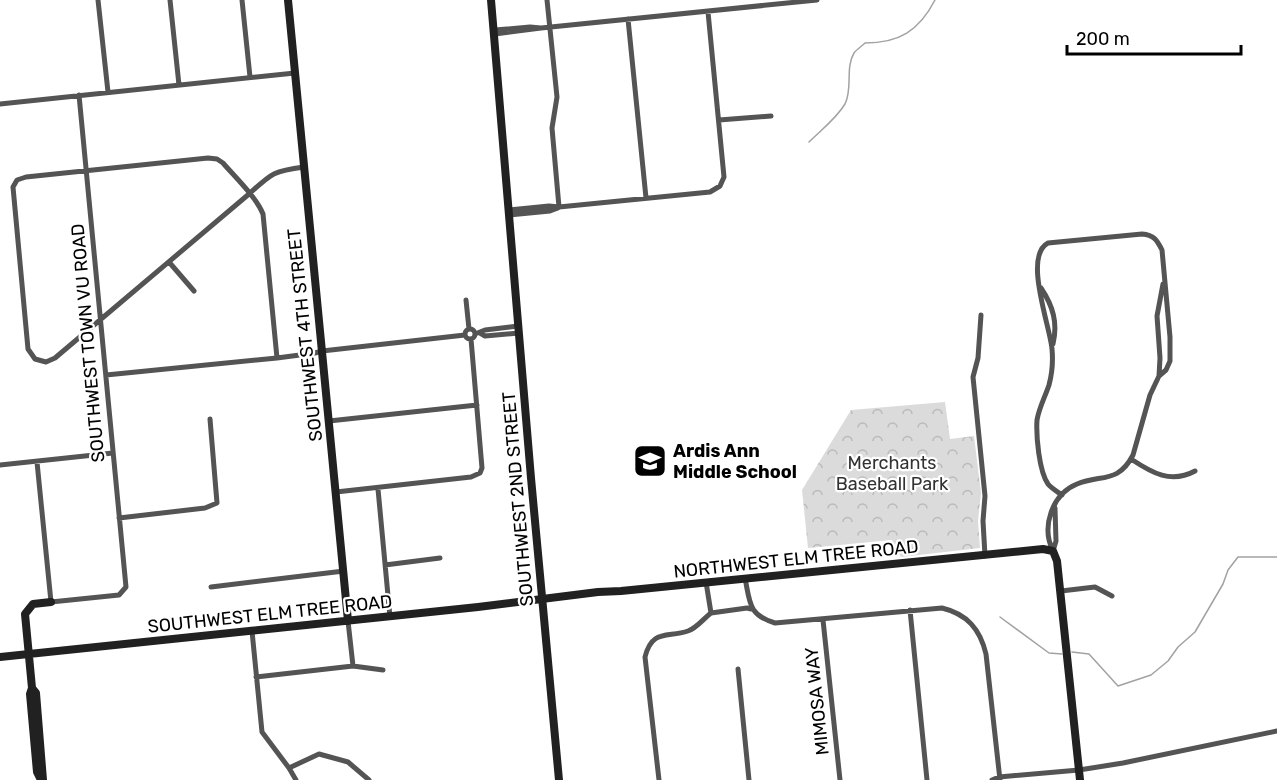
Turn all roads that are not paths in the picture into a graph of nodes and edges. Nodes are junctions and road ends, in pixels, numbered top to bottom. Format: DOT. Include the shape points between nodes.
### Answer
graph roads {
  1 [pos="98,0"];
  2 [pos="170,0"];
  3 [pos="242,0"];
  4 [pos="288,0"];
  5 [pos="491,0"];
  6 [pos="547,0"];
  7 [pos="817,0"];
  8 [pos="708,12"];
  9 [pos="628,19"];
  10 [pos="550,27"];
  11 [pos="495,32"];
  12 [pos="295,73"];
  13 [pos="250,78"];
  14 [pos="179,85"];
  15 [pos="108,93"];
  16 [pos="79,95"];
  17 [pos="0,104"];
  18 [pos="771,116"];
  19 [pos="719,120"];
  20 [pos="304,167"];
  21 [pos="86,171"];
  22 [pos="249,194"];
  23 [pos="646,198"];
  24 [pos="560,207"];
  25 [pos="509,213"];
  26 [pos="169,262"];
  27 [pos="1164,277"];
  28 [pos="1040,285"];
  29 [pos="194,291"];
  30 [pos="466,300"];
  31 [pos="981,315"];
  32 [pos="101,320"];
  33 [pos="470,329"];
  34 [pos="518,330"];
  35 [pos="465,335"];
  36 [pos="475,336"];
  37 [pos="1052,348"];
  38 [pos="322,351"];
  39 [pos="277,358"];
  40 [pos="106,375"];
  41 [pos="1159,376"];
  42 [pos="477,405"];
  43 [pos="210,419"];
  44 [pos="329,421"];
  45 [pos="113,453"];
  46 [pos="1131,459"];
  47 [pos="37,462"];
  48 [pos="0,465"];
  49 [pos="1195,471"];
  50 [pos="378,489"];
  51 [pos="336,492"];
  52 [pos="1062,495"];
  53 [pos="119,518"];
  54 [pos="1053,551"];
  55 [pos="985,556"];
  56 [pos="440,558"];
  57 [pos="385,565"];
  58 [pos="344,571"];
  59 [pos="745,578"];
  60 [pos="706,582"];
  61 [pos="211,587"];
  62 [pos="1061,591"];
  63 [pos="1112,596"];
  64 [pos="542,599"];
  65 [pos="51,602"];
  66 [pos="751,609"];
  67 [pos="910,610"];
  68 [pos="711,613"];
  69 [pos="390,616"];
  70 [pos="823,620"];
  71 [pos="348,621"];
  72 [pos="252,631"];
  73 [pos="29,654"];
  74 [pos="0,657"];
  75 [pos="353,666"];
  76 [pos="738,669"];
  77 [pos="383,670"];
  78 [pos="256,677"];
  79 [pos="1277,731"];
  80 [pos="289,768"];
  81 [pos="1078,770"];
  82 [pos="999,779"];
  83 [pos="42,780"];
  84 [pos="296,780"];
  85 [pos="369,780"];
  86 [pos="559,780"];
  87 [pos="659,780"];
  88 [pos="749,780"];
  89 [pos="840,780"];
  90 [pos="927,780"];
  91 [pos="992,780"];
  92 [pos="1080,780"];
  1 -- 15 [label="street"];
  2 -- 14 [label="street"];
  3 -- 13 [label="street"];
  4 -- 12 [label="street, SOUTHWEST 4TH STREET"];
  5 -- 11 [label="street, SOUTHWEST 2ND STREET"];
  6 -- 10 [label="street"];
  7 -- 8 [label="street"];
  8 -- 9 [label="street"];
  8 -- 19 [label="street"];
  9 -- 10 [label="street"];
  9 -- 23 [label="street"];
  10 -- 11 [label="street"];
  10 -- 24 [label="street" via="557,98 552,128"];
  11 -- 25 [label="street, SOUTHWEST 2ND STREET"];
  12 -- 13 [label="street"];
  12 -- 20 [label="street, SOUTHWEST 4TH STREET"];
  13 -- 14 [label="street"];
  14 -- 15 [label="street"];
  15 -- 16 [label="street"];
  16 -- 17 [label="street"];
  16 -- 21 [label="street, SOUTHWEST TOWN VU ROAD"];
  18 -- 19 [label="street"];
  19 -- 23 [label="street" via="724,177 720,186 710,192"];
  20 -- 22 [label="street" via="278,171"];
  20 -- 38 [label="street, SOUTHWEST 4TH STREET"];
  21 -- 22 [label="street" via="213,158 223,163"];
  21 -- 32 [label="street, SOUTHWEST TOWN VU ROAD"];
  21 -- 32 [label="street" via="23,177 14,183 28,349 32,357 48,362"];
  22 -- 26 [label="street"];
  22 -- 39 [label="street" via="263,214"];
  23 -- 24 [label="street"];
  24 -- 25 [label="street"];
  25 -- 34 [label="street, SOUTHWEST 2ND STREET"];
  26 -- 29 [label="street"];
  26 -- 32 [label="street"];
  27 -- 28 [label="street" via="1162,250 1157,240 1142,234 1048,243 1042,246 1037,263"];
  27 -- 41 [label="street" via="1157,316"];
  27 -- 41 [label="street" via="1170,361"];
  28 -- 37 [label="street"];
  28 -- 37 [label="street" via="1056,320"];
  30 -- 33 [label="street"];
  31 -- 55 [label="street" via="973,377 986,496"];
  32 -- 40 [label="street, SOUTHWEST TOWN VU ROAD"];
  33 -- 35 [label="street"];
  33 -- 36 [label="street"];
  34 -- 36 [label="street" via="485,330"];
  34 -- 64 [label="street, SOUTHWEST 2ND STREET"];
  35 -- 36 [label="street" via="468,339"];
  35 -- 38 [label="street"];
  36 -- 42 [label="street"];
  37 -- 52 [label="street" via="1050,383 1037,421 1038,446 1048,485"];
  38 -- 39 [label="street"];
  38 -- 44 [label="street, SOUTHWEST 4TH STREET"];
  39 -- 40 [label="street"];
  40 -- 45 [label="street, SOUTHWEST TOWN VU ROAD"];
  41 -- 46 [label="street"];
  42 -- 44 [label="street"];
  42 -- 50 [label="street" via="480,473"];
  43 -- 53 [label="street" via="217,503"];
  44 -- 51 [label="street, SOUTHWEST 4TH STREET"];
  45 -- 47 [label="street"];
  45 -- 53 [label="street, SOUTHWEST TOWN VU ROAD"];
  46 -- 49 [label="street" via="1151,472 1174,478"];
  46 -- 52 [label="street" via="1119,473 1080,482"];
  47 -- 48 [label="street"];
  47 -- 65 [label="street"];
  50 -- 51 [label="street"];
  50 -- 57 [label="street"];
  51 -- 58 [label="street, SOUTHWEST 4TH STREET"];
  52 -- 54 [label="street" via="1055,507"];
  53 -- 65 [label="street, SOUTHWEST TOWN VU ROAD" via="126,587 119,595"];
  54 -- 55 [label="street, NORTHWEST ELM TREE ROAD"];
  54 -- 62 [label="street"];
  55 -- 59 [label="street, NORTHWEST ELM TREE ROAD"];
  56 -- 57 [label="street"];
  57 -- 69 [label="street"];
  58 -- 61 [label="street"];
  58 -- 71 [label="street, SOUTHWEST 4TH STREET"];
  59 -- 60 [label="street, NORTHWEST ELM TREE ROAD"];
  59 -- 66 [label="street"];
  60 -- 64 [label="street, NORTHWEST ELM TREE ROAD"];
  60 -- 68 [label="street"];
  62 -- 63 [label="street" via="1095,587"];
  62 -- 81 [label="street"];
  64 -- 69 [label="street, SOUTHWEST ELM TREE ROAD"];
  64 -- 86 [label="street, SOUTHWEST 2ND STREET"];
  65 -- 73 [label="street" via="33,604 25,614"];
  66 -- 68 [label="street"];
  66 -- 70 [label="street" via="762,619 775,622"];
  67 -- 70 [label="street"];
  67 -- 82 [label="street" via="942,608 959,613 982,638"];
  67 -- 90 [label="street"];
  68 -- 87 [label="street" via="688,631 657,637 647,648"];
  69 -- 71 [label="street, SOUTHWEST ELM TREE ROAD"];
  70 -- 89 [label="street, MIMOSA WAY"];
  71 -- 72 [label="street, SOUTHWEST ELM TREE ROAD"];
  71 -- 75 [label="street, SOUTHWEST 4TH STREET"];
  72 -- 73 [label="street, SOUTHWEST ELM TREE ROAD"];
  72 -- 78 [label="street"];
  73 -- 74 [label="street, SOUTHWEST ELM TREE ROAD"];
  73 -- 83 [label="street"];
  75 -- 77 [label="street"];
  75 -- 78 [label="street"];
  76 -- 88 [label="street"];
  78 -- 80 [label="street" via="262,732"];
  79 -- 81 [label="street"];
  80 -- 84 [label="street"];
  80 -- 85 [label="street" via="318,754 348,762"];
  81 -- 82 [label="street"];
  81 -- 92 [label="street"];
  82 -- 91 [label="street"];
}
